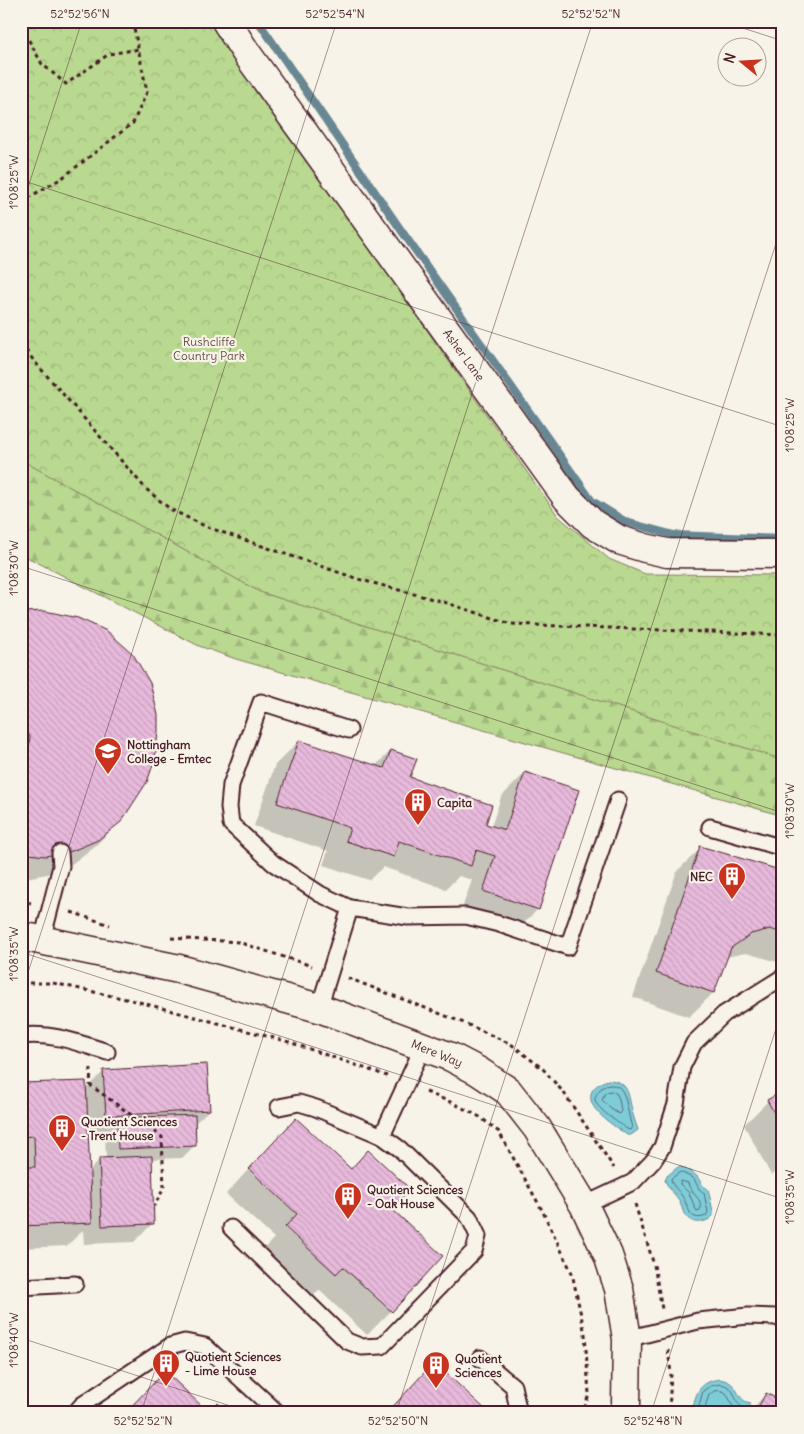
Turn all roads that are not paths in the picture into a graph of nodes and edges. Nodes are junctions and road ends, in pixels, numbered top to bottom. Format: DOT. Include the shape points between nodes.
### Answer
graph roads {
  1 [pos="226,21"];
  2 [pos="783,554"];
  3 [pos="349,730"];
  4 [pos="618,800"];
  5 [pos="710,827"];
  6 [pos="783,848"];
  7 [pos="60,853"];
  8 [pos="350,908"];
  9 [pos="31,938"];
  10 [pos="783,977"];
  11 [pos="319,1008"];
  12 [pos="21,1036"];
  13 [pos="423,1047"];
  14 [pos="100,1050"];
  15 [pos="279,1107"];
  16 [pos="382,1136"];
  17 [pos="584,1205"];
  18 [pos="231,1228"];
  19 [pos="75,1284"];
  20 [pos="21,1287"];
  21 [pos="783,1320"];
  22 [pos="627,1339"];
  23 [pos="480,1358"];
  24 [pos="75,1413"];
  25 [pos="278,1413"];
  26 [pos="519,1413"];
  27 [pos="625,1413"];
  1 -- 2 [label="street, Asher Lane" via="567,498 593,524 618,540 668,553"];
  3 -- 8 [label="lane" via="261,702 231,785 230,807 231,824 273,863 320,894"];
  4 -- 8 [label="lane" via="568,947 466,916 408,916"];
  5 -- 6 [label="lane"];
  7 -- 9 [label="lane" via="60,866"];
  8 -- 11 [label="lane"];
  9 -- 11 [label="street, Mere Way" via="180,969"];
  10 -- 17 [label="lane" via="724,1014 694,1043 682,1067 676,1104 662,1147 653,1161 633,1182"];
  11 -- 13 [label="street, Mere Way"];
  12 -- 14 [label="lane" via="62,1037"];
  13 -- 16 [label="lane"];
  13 -- 17 [label="street, Mere Way" via="451,1057 508,1090 537,1128"];
  15 -- 16 [label="lane" via="298,1104 316,1108"];
  16 -- 18 [label="lane" via="400,1148 469,1216 478,1236 474,1251 382,1346 362,1347 347,1341"];
  17 -- 22 [label="street, Mere Way" via="608,1255 619,1289"];
  19 -- 20 [label="lane"];
  21 -- 22 [label="lane" via="748,1316 698,1321"];
  22 -- 27 [label="street, Mere Way"];
  23 -- 26 [label="lane" via="513,1386"];
  24 -- 25 [label="lane" via="82,1405 170,1346 185,1342 205,1346"];
}
